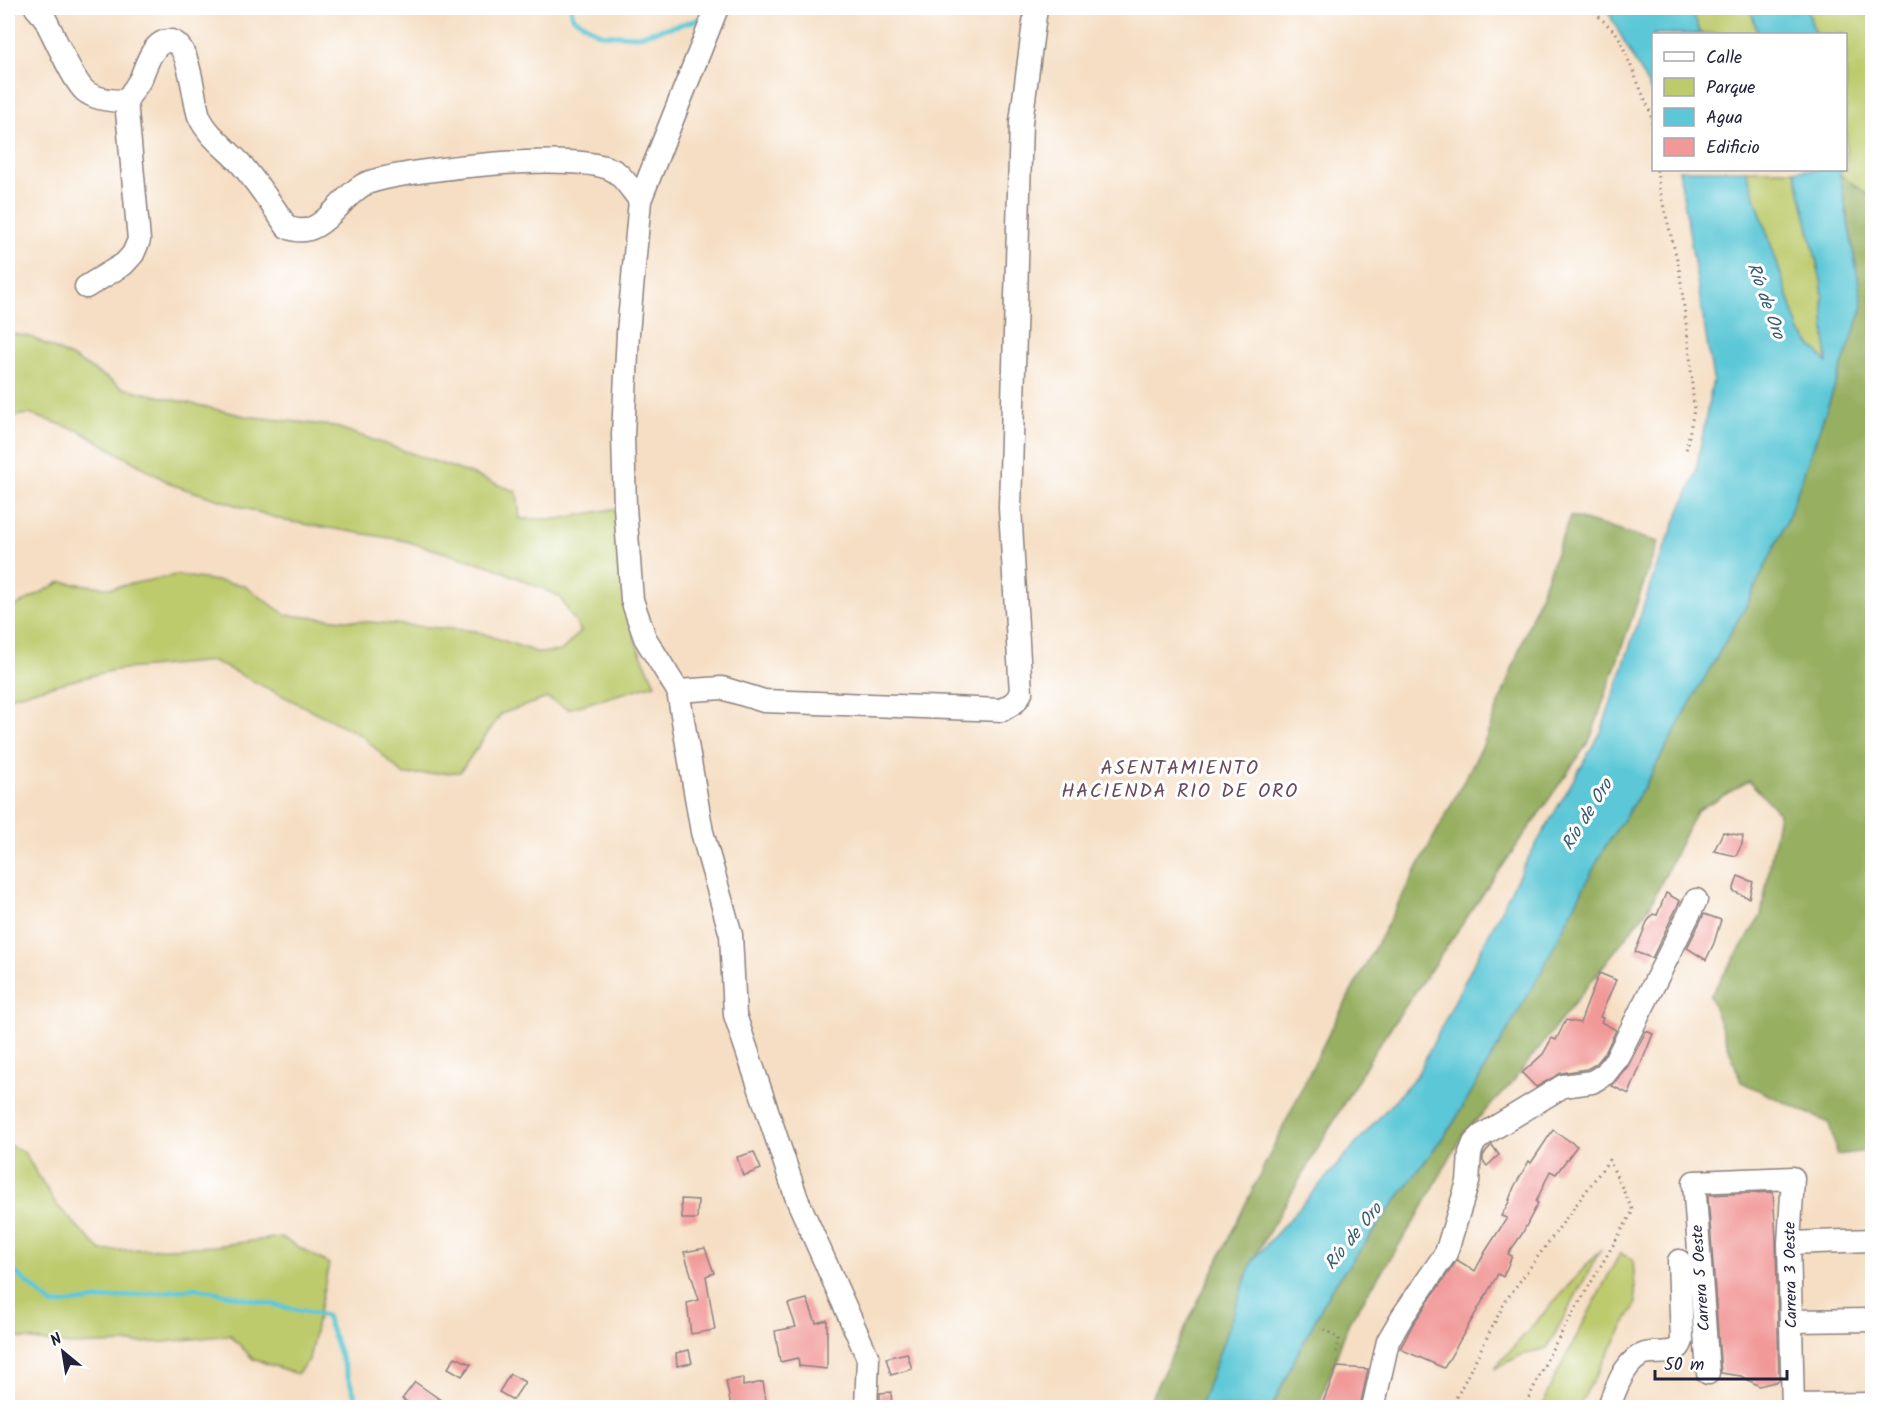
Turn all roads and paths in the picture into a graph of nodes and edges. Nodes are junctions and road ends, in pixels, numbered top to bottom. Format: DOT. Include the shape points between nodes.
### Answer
graph roads {
  1 [pos="36,8"];
  2 [pos="717,8"];
  3 [pos="1036,8"];
  4 [pos="1590,8"];
  5 [pos="126,101"];
  6 [pos="1652,127"];
  7 [pos="1657,171"];
  8 [pos="640,200"];
  9 [pos="86,287"];
  10 [pos="1686,451"];
  11 [pos="678,691"];
  12 [pos="1696,900"];
  13 [pos="1793,1178"];
  14 [pos="1872,1240"];
  15 [pos="1789,1243"];
  16 [pos="1679,1261"];
  17 [pos="1872,1320"];
  18 [pos="1791,1321"];
  19 [pos="1324,1329"];
  20 [pos="1336,1356"];
  21 [pos="1708,1373"];
  22 [pos="1872,1404"];
  23 [pos="1793,1406"];
  24 [pos="866,1407"];
  25 [pos="1373,1407"];
  26 [pos="1451,1407"];
  27 [pos="1524,1407"];
  28 [pos="1608,1407"];
  1 -- 5 [label="street" via="85,92"];
  2 -- 8 [label="street"];
  3 -- 11 [label="street" via="1021,122 1010,508 1021,693 1002,710 764,701 723,688"];
  4 -- 6 [label="path" via="1618,35 1651,114"];
  5 -- 8 [label="street" via="153,51 166,42 179,45 203,123 242,165 287,227 295,231 319,225 369,182 502,162 568,162 604,167 616,172"];
  5 -- 9 [label="street" via="139,240 124,264"];
  7 -- 10 [label="path" via="1679,267 1688,336 1694,410"];
  8 -- 11 [label="street" via="623,435 628,556 632,600 645,638"];
  11 -- 24 [label="street" via="702,832 731,935 735,1015 797,1199 868,1358"];
  12 -- 25 [label="street" via="1616,1060 1605,1074 1592,1082 1563,1086 1474,1143 1468,1182 1446,1253 1388,1341"];
  13 -- 15 [label="street, Carrera 3 Oeste"];
  13 -- 21 [label="street, Carrera 5 Oeste" via="1694,1182"];
  14 -- 15 [label="street"];
  15 -- 18 [label="street, Carrera 3 Oeste"];
  16 -- 28 [label="street, Carrera 5 Oeste" via="1680,1347 1675,1352 1645,1354 1636,1359 1623,1374"];
  17 -- 18 [label="street"];
  18 -- 23 [label="street, Carrera 3 Oeste"];
  19 -- 20 [label="path" via="1339,1339"];
  22 -- 23 [label="street"];
  26 -- 27 [label="path" via="1506,1300 1609,1160 1633,1211 1551,1351"];
}
